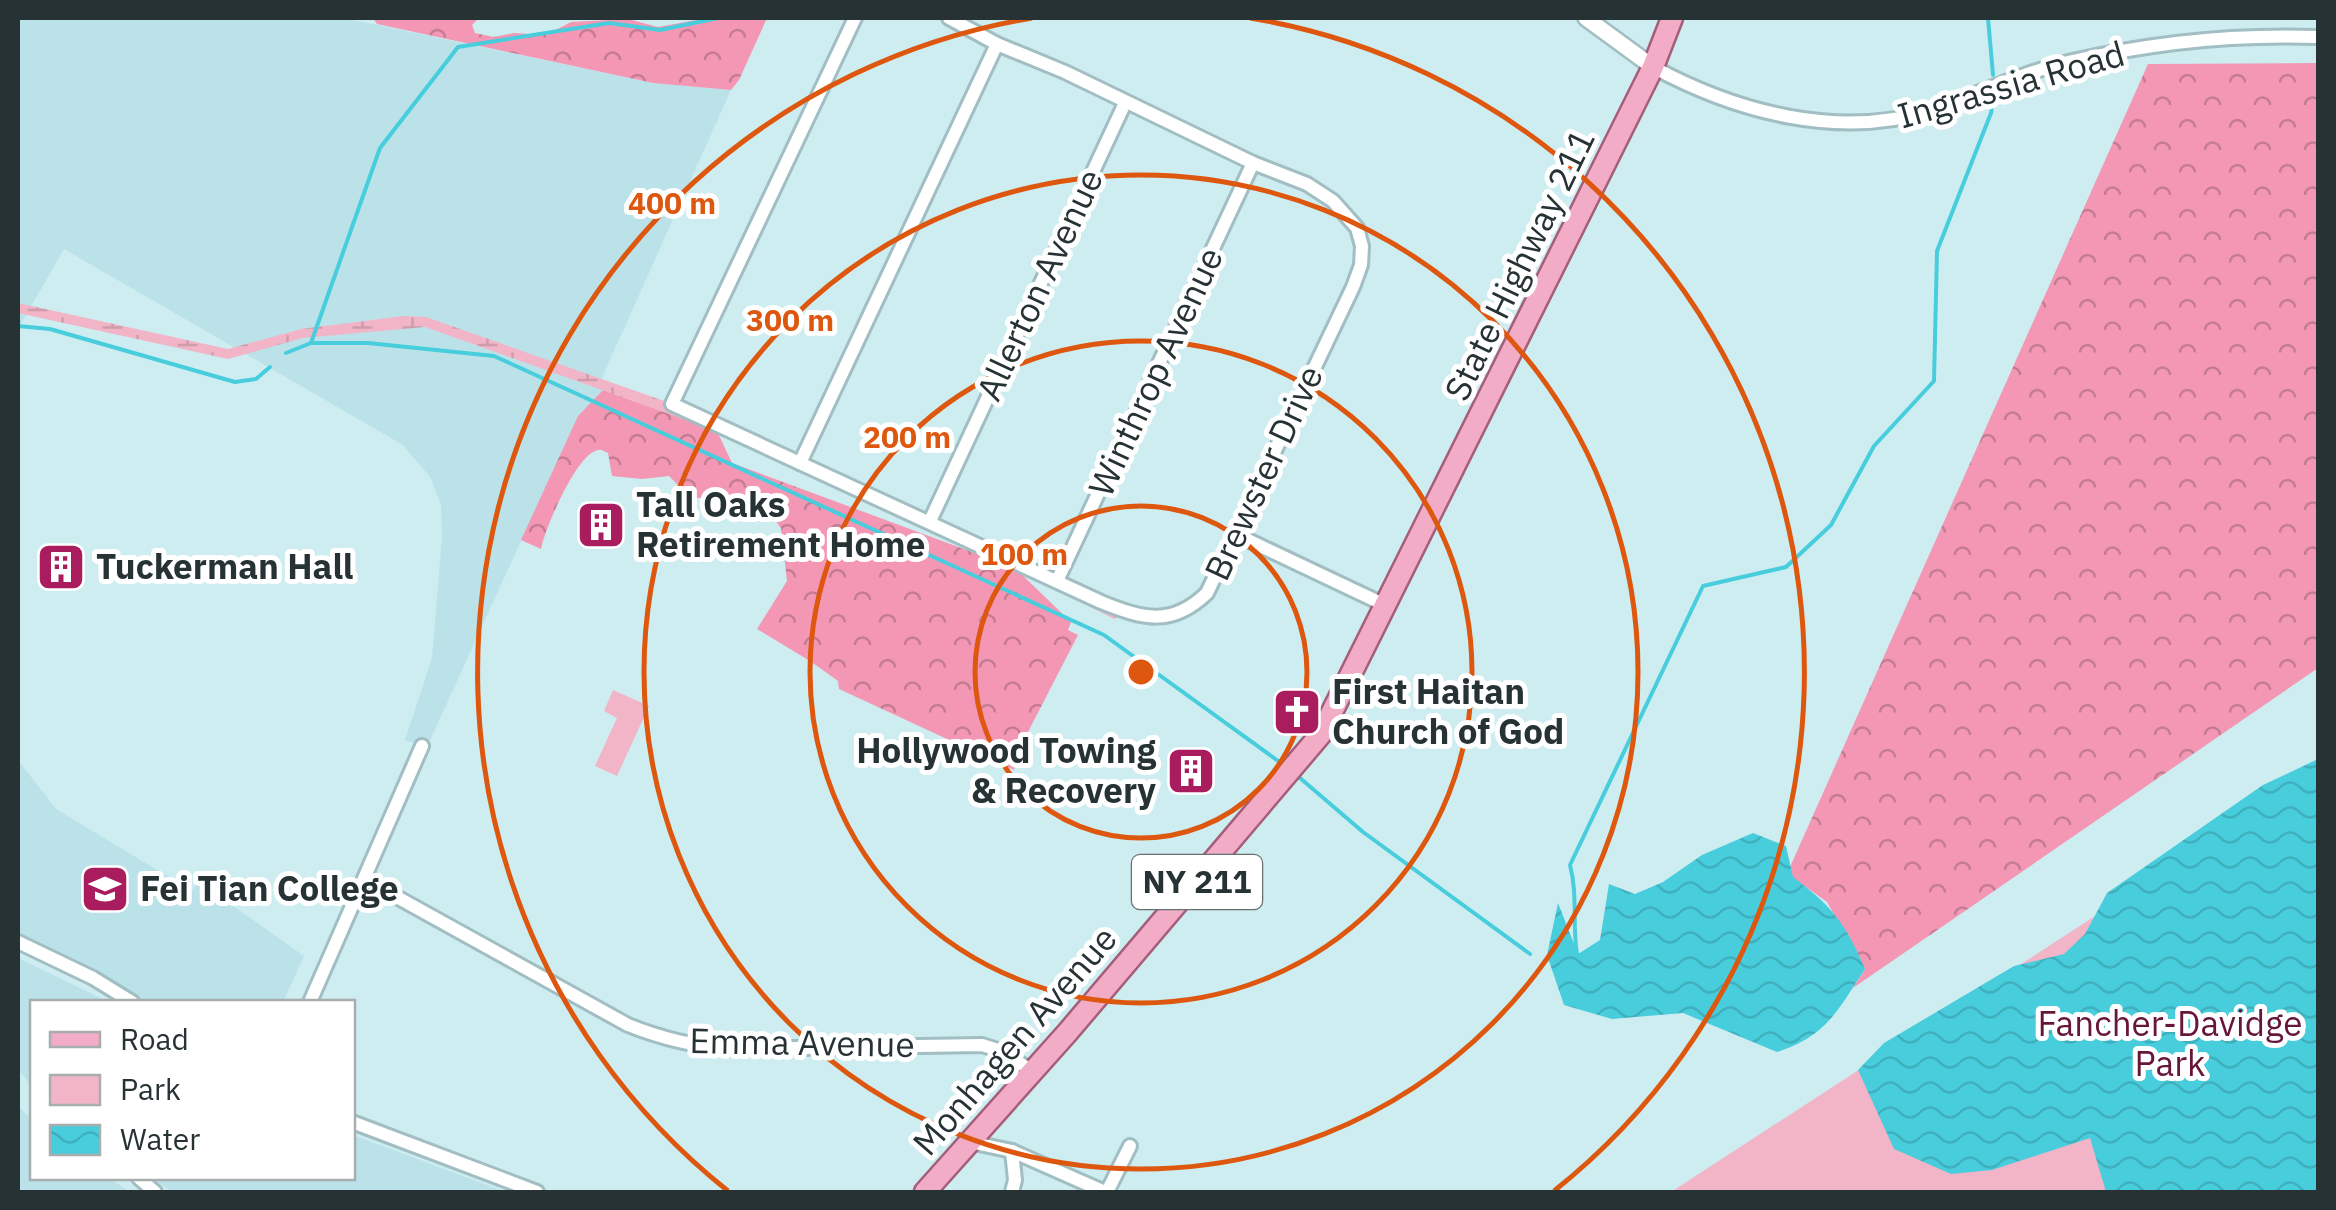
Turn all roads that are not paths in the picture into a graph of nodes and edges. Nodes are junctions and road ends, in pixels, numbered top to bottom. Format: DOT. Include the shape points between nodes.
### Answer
graph roads {
  1 [pos="854,18"];
  2 [pos="950,18"];
  3 [pos="1586,18"];
  4 [pos="1672,18"];
  5 [pos="2318,37"];
  6 [pos="997,44"];
  7 [pos="1653,67"];
  8 [pos="1125,103"];
  9 [pos="1253,163"];
  10 [pos="800,463"];
  11 [pos="930,521"];
  12 [pos="1235,534"];
  13 [pos="1421,538"];
  14 [pos="1057,581"];
  15 [pos="1387,606"];
  16 [pos="422,746"];
  17 [pos="366,880"];
  18 [pos="18,942"];
  19 [pos="129,1000"];
  20 [pos="311,1000"];
  21 [pos="1032,1071"];
  22 [pos="355,1123"];
  23 [pos="970,1142"];
  24 [pos="1130,1146"];
  25 [pos="1012,1152"];
  26 [pos="537,1192"];
  27 [pos="925,1192"];
  28 [pos="1012,1192"];
  29 [pos="1106,1192"];
  1 -- 10 [label="street, Brewster Drive" via="672,404"];
  2 -- 6 [label="street, Brewster Drive"];
  3 -- 7 [label="street"];
  4 -- 7 [label="main road, State Highway 211 / NY 211"];
  5 -- 7 [label="street, Ingrassia Road" via="2230,39 2110,54 2043,69 1930,111 1842,124 1780,115 1691,88"];
  6 -- 8 [label="street, Brewster Drive"];
  6 -- 10 [label="street"];
  7 -- 13 [label="main road, State Highway 211 / NY 211"];
  8 -- 9 [label="street, Brewster Drive"];
  8 -- 11 [label="street, Allerton Avenue"];
  9 -- 12 [label="street, Brewster Drive" via="1333,201 1357,228 1362,246 1352,288"];
  9 -- 14 [label="street, Winthrop Avenue"];
  10 -- 11 [label="street, Brewster Drive"];
  11 -- 14 [label="street, Brewster Drive"];
  12 -- 14 [label="street, Brewster Drive" via="1207,593 1168,616 1127,612"];
  12 -- 15 [label="street"];
  13 -- 15 [label="main road, Monhagen Avenue / NY 211"];
  15 -- 21 [label="main road, Monhagen Avenue / NY 211" via="1307,754"];
  16 -- 17 [label="street"];
  17 -- 20 [label="street"];
  17 -- 21 [label="street, Emma Avenue" via="666,1040 733,1049 982,1046"];
  18 -- 19 [label="street"];
  21 -- 23 [label="main road, Monhagen Avenue / NY 211"];
  22 -- 26 [label="street"];
  23 -- 25 [label="street"];
  23 -- 27 [label="main road, Monhagen Avenue / NY 211"];
  24 -- 29 [label="street"];
  25 -- 28 [label="street"];
  25 -- 29 [label="street"];
}
